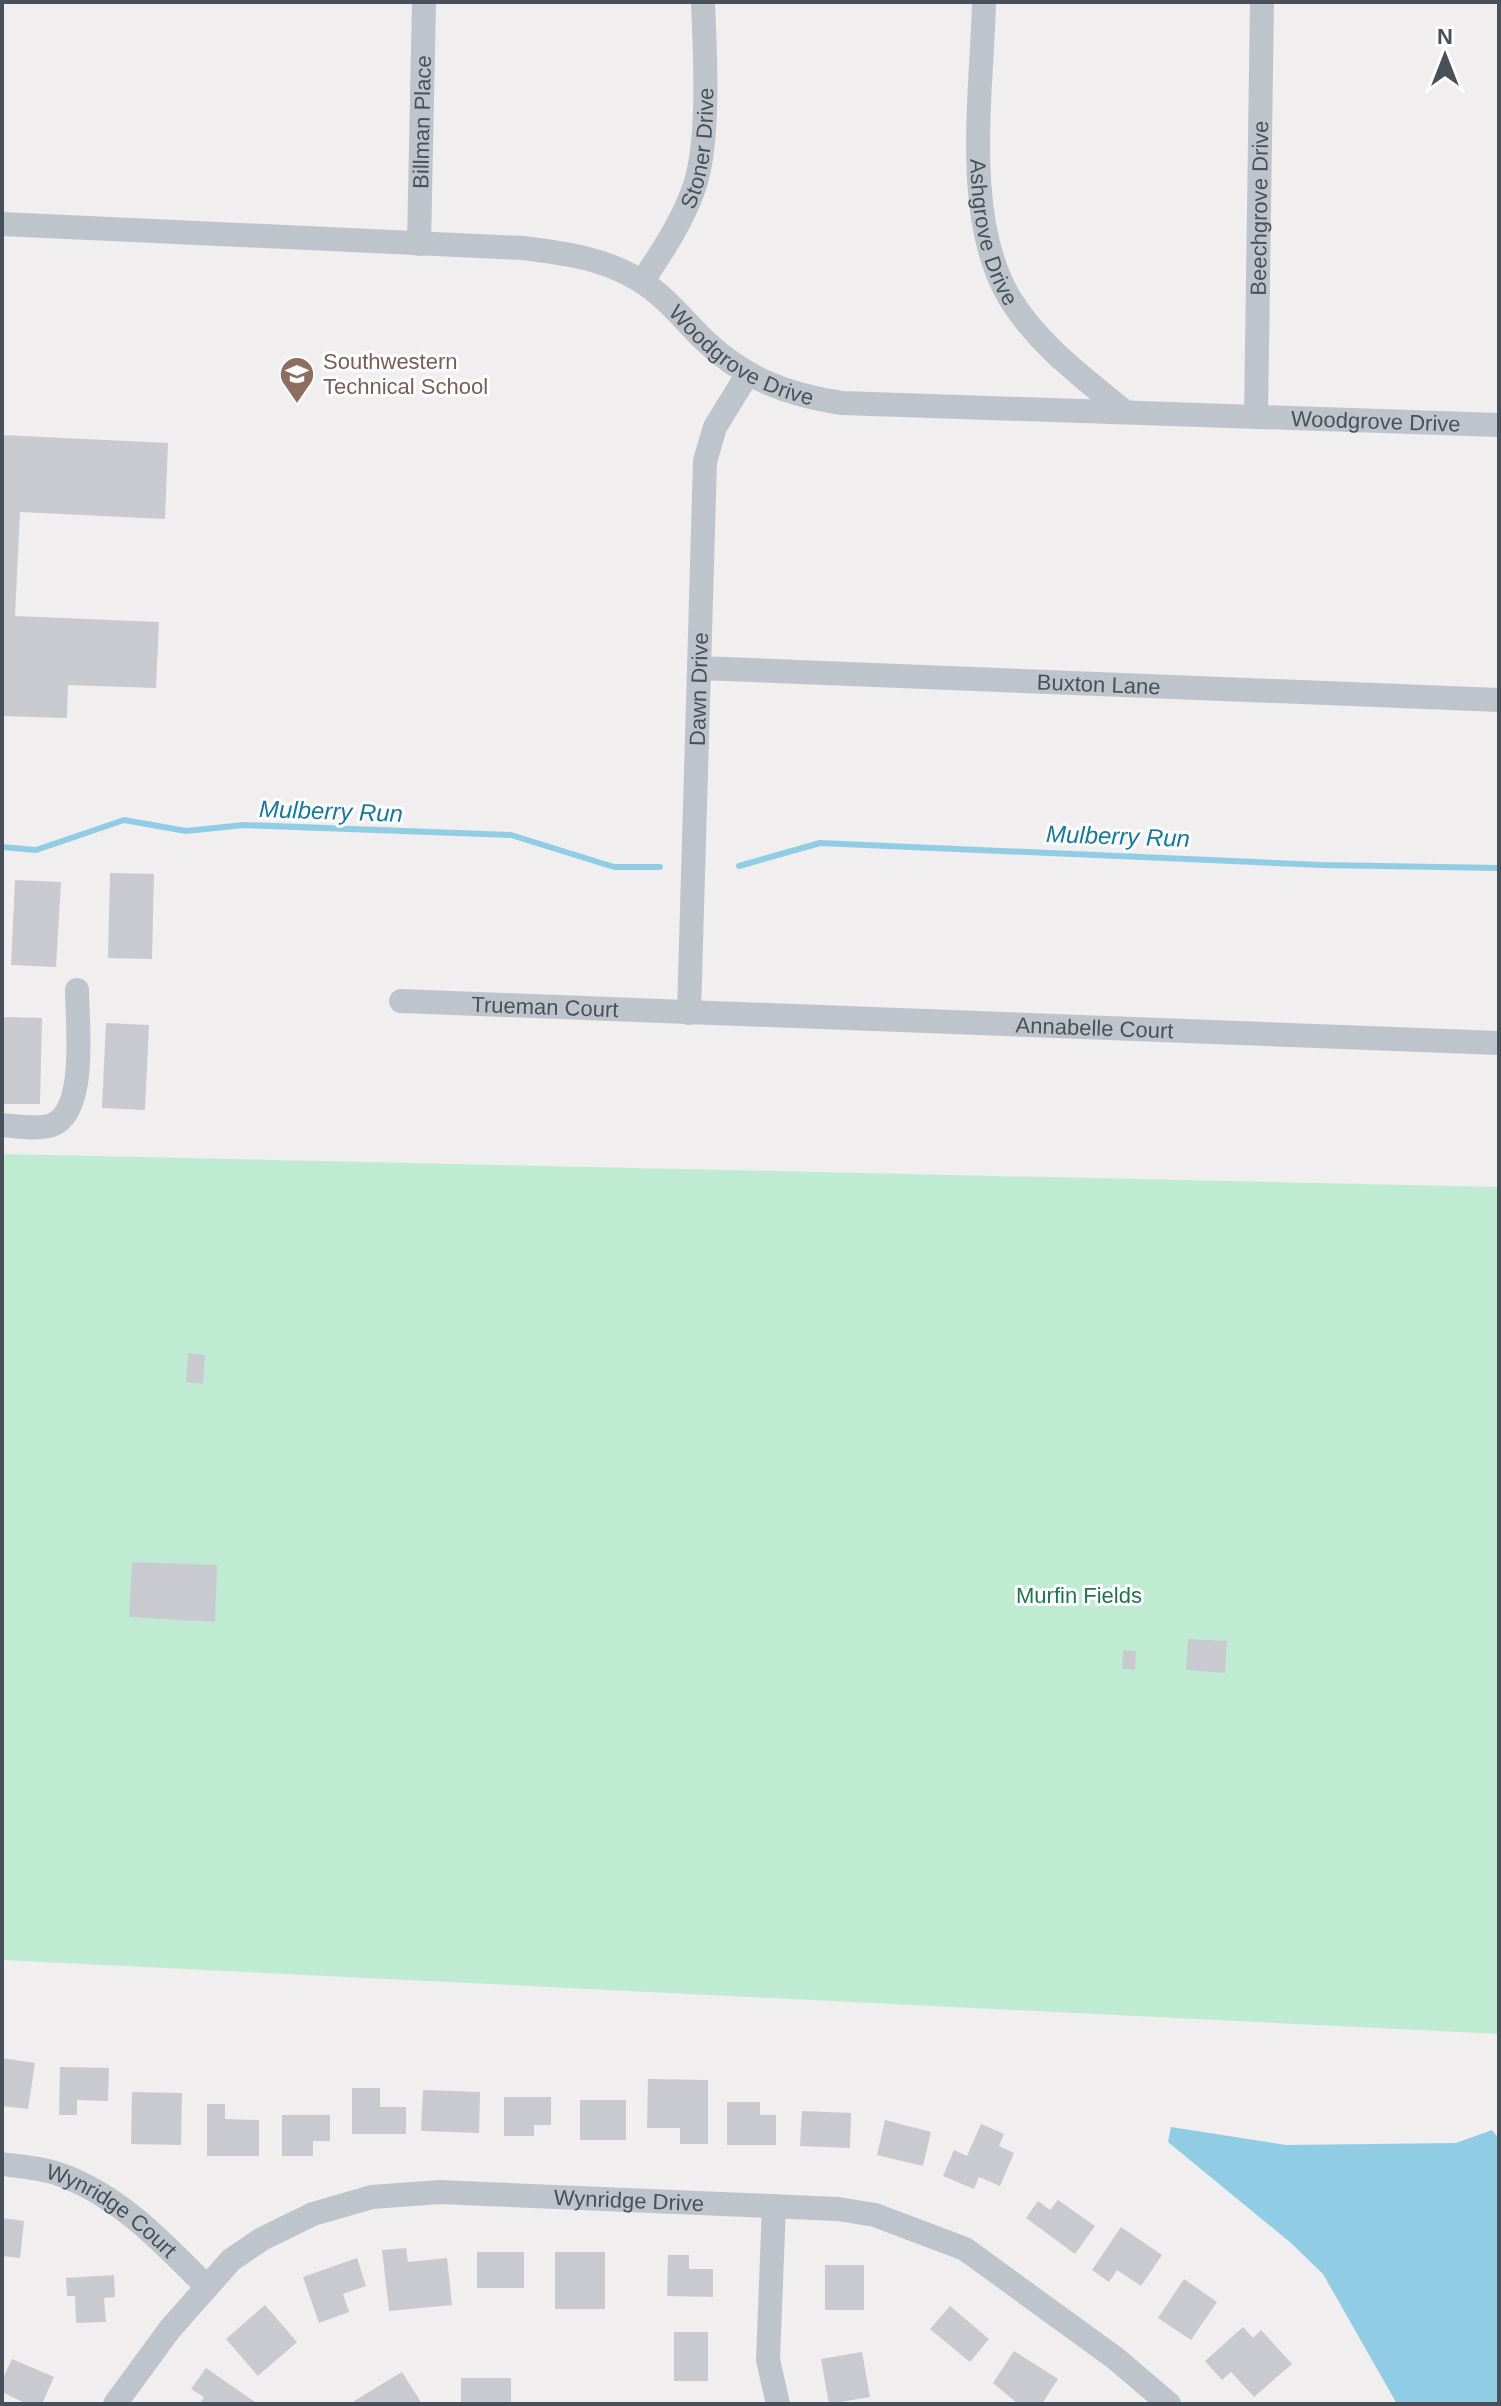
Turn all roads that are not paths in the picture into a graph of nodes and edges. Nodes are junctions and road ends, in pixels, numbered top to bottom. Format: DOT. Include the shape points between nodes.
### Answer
graph roads {
  1 [pos="424,2"];
  2 [pos="703,2"];
  3 [pos="984,2"];
  4 [pos="1262,2"];
  5 [pos="2,224"];
  6 [pos="419,244"];
  7 [pos="642,282"];
  8 [pos="747,375"];
  9 [pos="1125,412"];
  10 [pos="1256,416"];
  11 [pos="1499,425"];
  12 [pos="699,668"];
  13 [pos="1499,700"];
  14 [pos="77,990"];
  15 [pos="401,1001"];
  16 [pos="689,1013"];
  17 [pos="1499,1043"];
  18 [pos="2,1125"];
  19 [pos="2,2164"];
  20 [pos="774,2206"];
  21 [pos="207,2287"];
  22 [pos="115,2404"];
  23 [pos="778,2404"];
  24 [pos="1169,2404"];
  1 -- 6 [label="street, Billman Place"];
  2 -- 7 [label="street, Stoner Drive" via="702,137 695,186"];
  3 -- 9 [label="street, Ashgrove Drive" via="982,218 998,273 1009,297 1046,345"];
  4 -- 10 [label="street, Beechgrove Drive"];
  5 -- 6 [label="street, Woodgrove Drive"];
  6 -- 7 [label="street, Woodgrove Drive" via="577,255"];
  7 -- 8 [label="street, Woodgrove Drive"];
  8 -- 9 [label="street, Woodgrove Drive" via="780,389 842,403"];
  8 -- 12 [label="street, Dawn Drive" via="706,452"];
  9 -- 10 [label="street, Woodgrove Drive"];
  10 -- 11 [label="street, Woodgrove Drive"];
  12 -- 13 [label="street, Buxton Lane"];
  12 -- 16 [label="street, Dawn Drive"];
  14 -- 18 [label="street" via="77,1073 70,1109 48,1126"];
  15 -- 16 [label="street, Trueman Court"];
  16 -- 17 [label="street, Annabelle Court"];
  19 -- 21 [label="street, Wynridge Court" via="61,2174 93,2189 148,2228"];
  20 -- 21 [label="street, Wynridge Drive" via="440,2192 372,2197 313,2214 262,2239 231,2260"];
  20 -- 23 [label="street" via="768,2360"];
  20 -- 24 [label="street, Wynridge Drive" via="875,2215 965,2249"];
  21 -- 22 [label="street, Wynridge Drive"];
}
